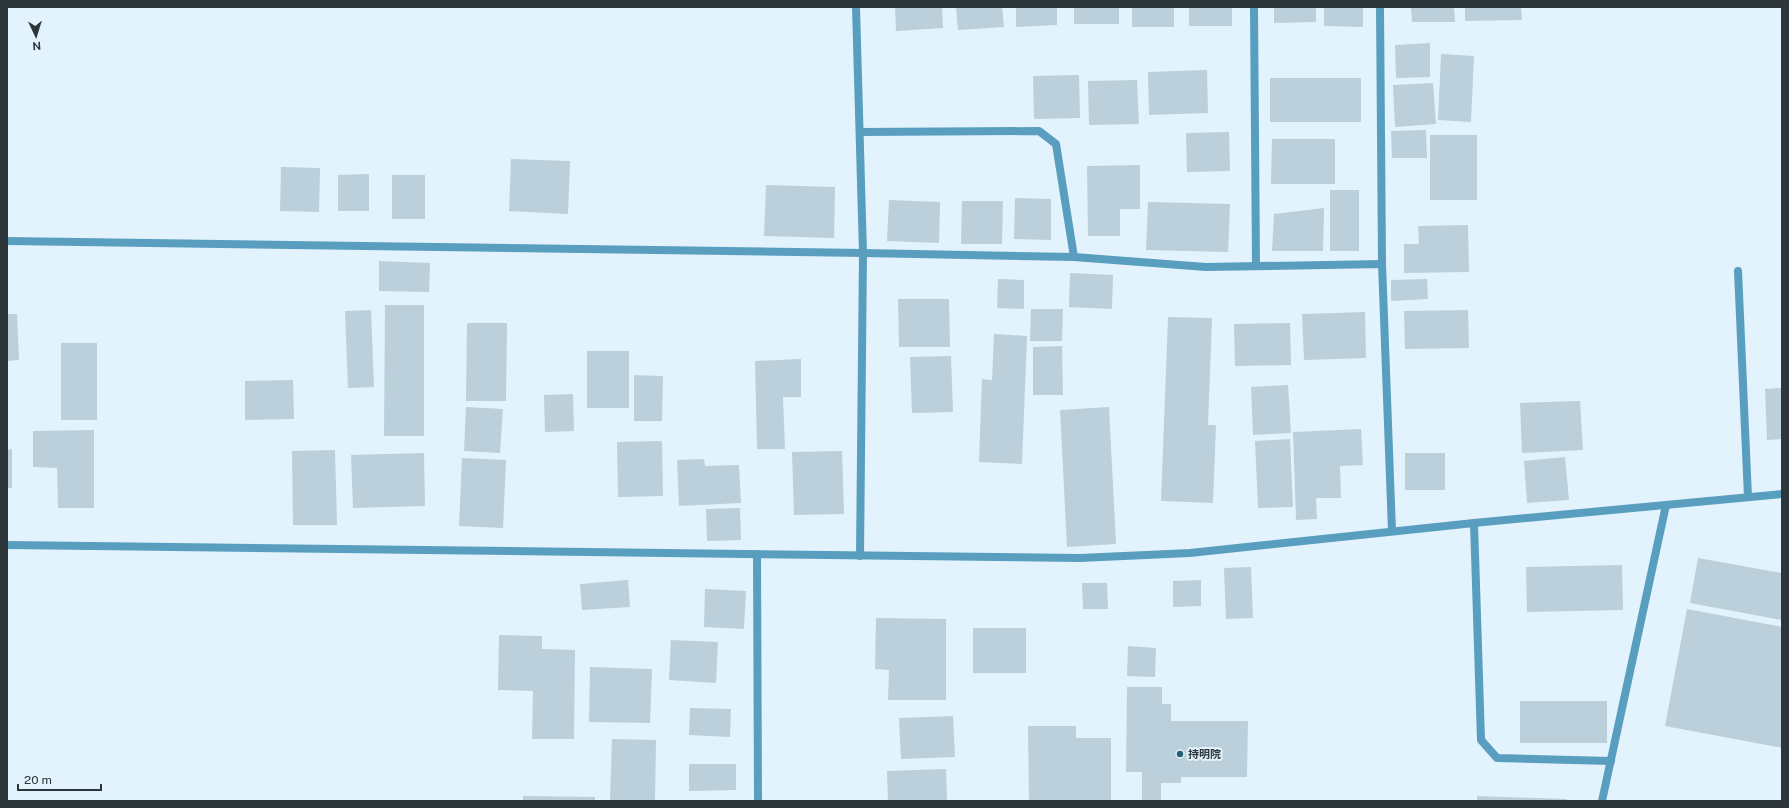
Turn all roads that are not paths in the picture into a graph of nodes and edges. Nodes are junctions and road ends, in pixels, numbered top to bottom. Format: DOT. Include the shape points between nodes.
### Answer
graph roads {
  1 [pos="856,7"];
  2 [pos="1254,7"];
  3 [pos="1380,7"];
  4 [pos="860,132"];
  5 [pos="7,241"];
  6 [pos="863,252"];
  7 [pos="1074,257"];
  8 [pos="1382,264"];
  9 [pos="1256,265"];
  10 [pos="1738,271"];
  11 [pos="1782,494"];
  12 [pos="1748,498"];
  13 [pos="1666,505"];
  14 [pos="1474,523"];
  15 [pos="1392,531"];
  16 [pos="7,545"];
  17 [pos="757,554"];
  18 [pos="860,556"];
  19 [pos="1611,761"];
  20 [pos="758,801"];
  21 [pos="1602,801"];
  1 -- 4 [label="street"];
  2 -- 9 [label="street"];
  3 -- 8 [label="street"];
  4 -- 6 [label="street"];
  4 -- 7 [label="street" via="1039,131 1056,144"];
  5 -- 6 [label="street"];
  6 -- 7 [label="street"];
  6 -- 18 [label="street"];
  7 -- 9 [label="street" via="1206,267"];
  8 -- 9 [label="street"];
  8 -- 15 [label="street"];
  10 -- 12 [label="street"];
  11 -- 12 [label="street"];
  12 -- 13 [label="street"];
  13 -- 14 [label="street"];
  13 -- 19 [label="street"];
  14 -- 15 [label="street"];
  14 -- 19 [label="street" via="1481,740 1497,758"];
  15 -- 18 [label="street" via="1182,554 1080,558"];
  16 -- 17 [label="street"];
  17 -- 18 [label="street"];
  17 -- 20 [label="street"];
  19 -- 21 [label="street"];
}
